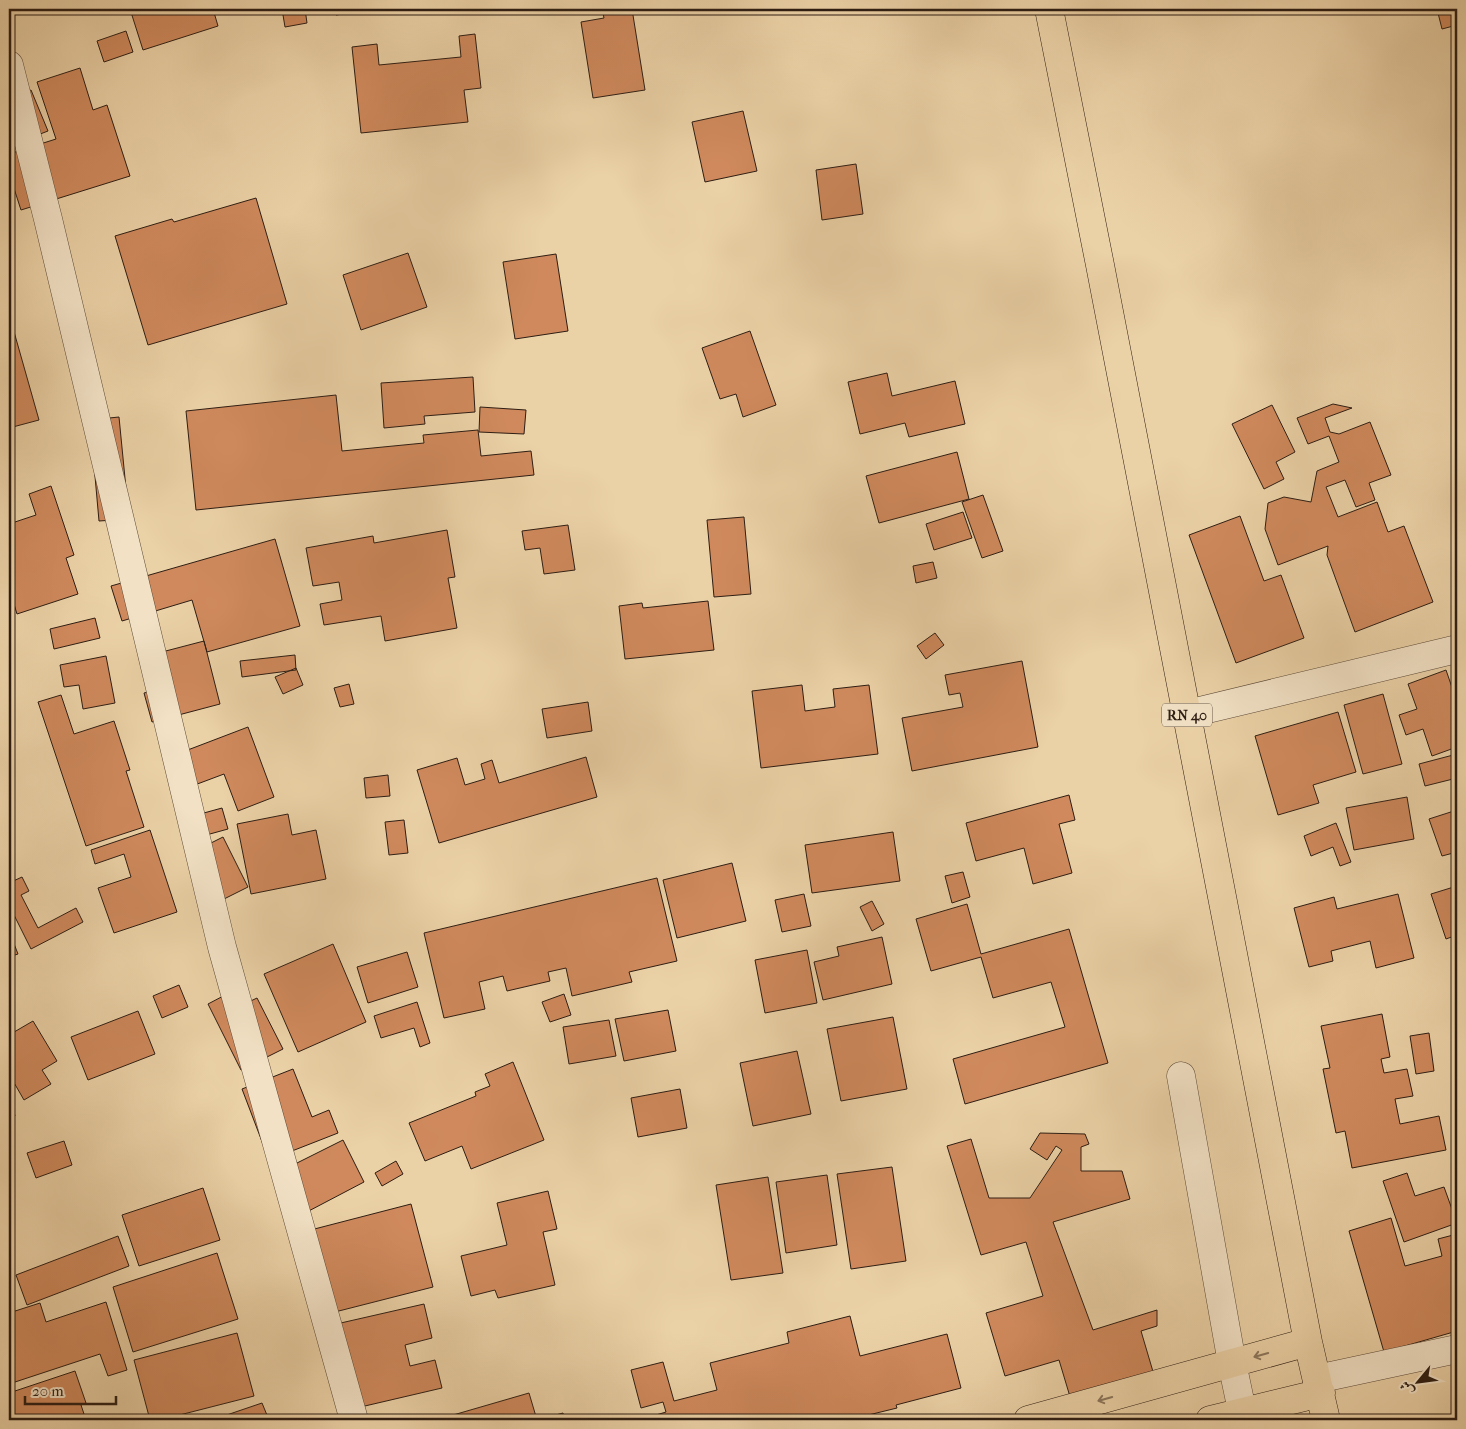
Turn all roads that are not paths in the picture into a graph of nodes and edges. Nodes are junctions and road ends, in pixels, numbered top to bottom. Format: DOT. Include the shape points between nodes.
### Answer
graph roads {
  1 [pos="1049,9"];
  2 [pos="9,65"];
  3 [pos="1457,649"];
  4 [pos="1187,714"];
  5 [pos="1181,1076"];
  6 [pos="1308,1342"];
  7 [pos="1457,1349"];
  8 [pos="1232,1363"];
  9 [pos="1319,1386"];
  10 [pos="1243,1416"];
  11 [pos="354,1420"];
  12 [pos="1028,1420"];
  13 [pos="1210,1420"];
  14 [pos="1326,1420"];
  1 -- 4 [label="main road, RN 40"];
  2 -- 11 [label="street" via="222,947"];
  3 -- 4 [label="street"];
  4 -- 6 [label="main road, RN 40"];
  5 -- 8 [label="street"];
  6 -- 8 [label="main road, one-way"];
  6 -- 9 [label="main road, RN 40"];
  7 -- 9 [label="street"];
  8 -- 10 [label="street"];
  8 -- 12 [label="main road, one-way"];
  9 -- 10 [label="main road"];
  9 -- 14 [label="main road, RN 40"];
  10 -- 13 [label="main road"];
}
